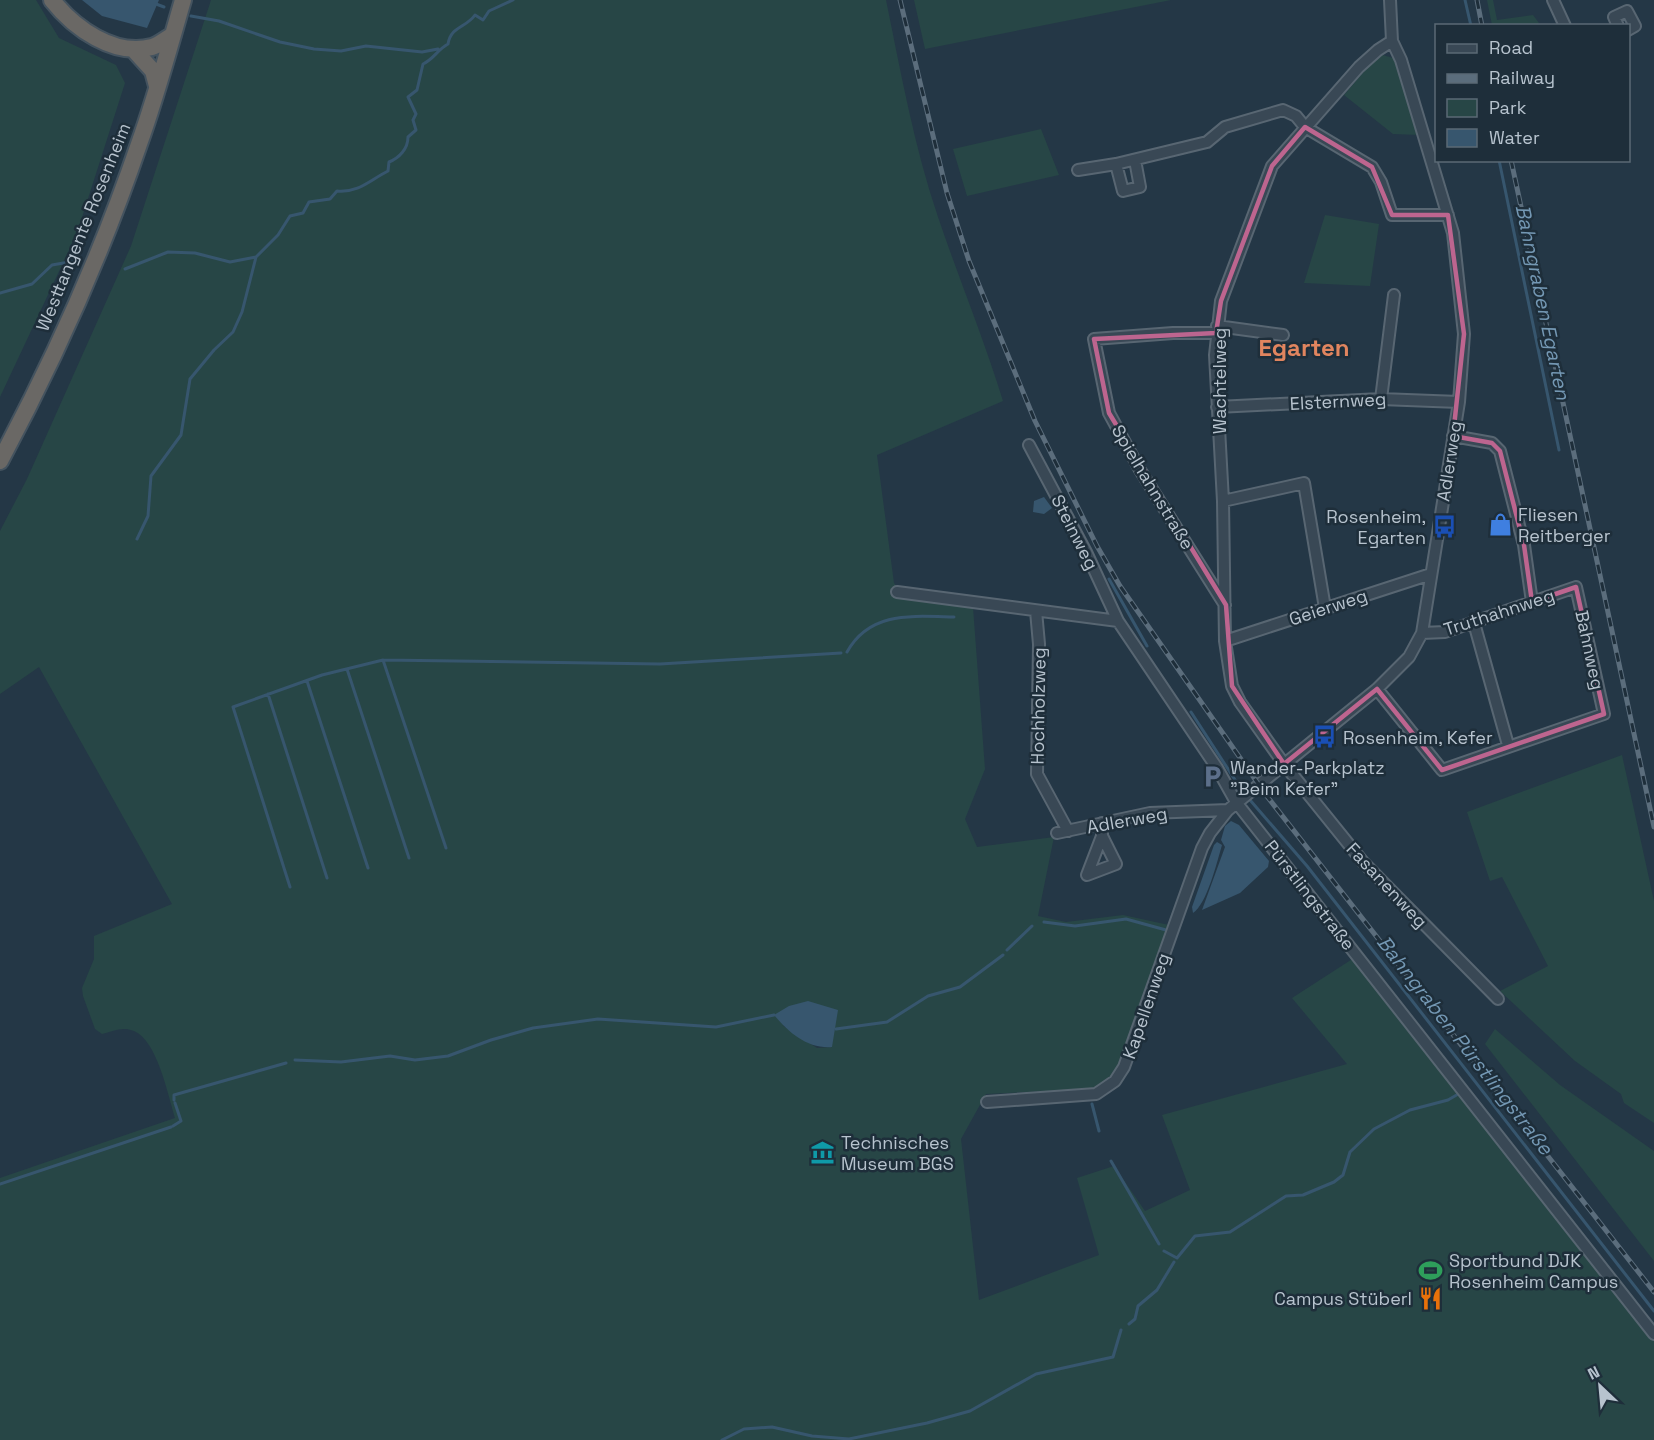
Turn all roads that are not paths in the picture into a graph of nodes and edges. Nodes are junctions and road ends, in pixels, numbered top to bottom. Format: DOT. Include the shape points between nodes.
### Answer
graph roads {
  1 [pos="52,0"];
  2 [pos="183,0"];
  3 [pos="1390,0"];
  4 [pos="1553,0"];
  5 [pos="1564,24"];
  6 [pos="1617,24"];
  7 [pos="1630,29"];
  8 [pos="173,35"];
  9 [pos="1392,41"];
  10 [pos="134,50"];
  11 [pos="158,86"];
  12 [pos="1305,127"];
  13 [pos="1135,160"];
  14 [pos="1116,164"];
  15 [pos="1078,170"];
  16 [pos="1448,215"];
  17 [pos="1394,296"];
  18 [pos="1217,329"];
  19 [pos="1283,335"];
  20 [pos="1382,399"];
  21 [pos="1459,402"];
  22 [pos="1217,407"];
  23 [pos="1452,436"];
  24 [pos="1029,445"];
  25 [pos="0,461"];
  26 [pos="1223,501"];
  27 [pos="1431,574"];
  28 [pos="1576,586"];
  29 [pos="897,592"];
  30 [pos="1532,602"];
  31 [pos="1226,605"];
  32 [pos="1325,608"];
  33 [pos="1036,611"];
  34 [pos="1118,621"];
  35 [pos="1474,623"];
  36 [pos="1422,633"];
  37 [pos="1225,641"];
  38 [pos="1377,689"];
  39 [pos="1508,745"];
  40 [pos="1284,764"];
  41 [pos="1236,802"];
  42 [pos="1227,810"];
  43 [pos="1102,823"];
  44 [pos="1063,832"];
  45 [pos="1102,836"];
  46 [pos="1498,999"];
  47 [pos="987,1102"];
  48 [pos="1654,1334"];
  1 -- 10 [label="highway" via="68,20 88,34"];
  2 -- 8 [label="highway, Westtangente Rosenheim"];
  3 -- 9 [label="street"];
  4 -- 5 [label="street"];
  6 -- 7 [label="street" via="1614,17 1628,11 1635,26"];
  8 -- 10 [label="highway" via="154,47"];
  8 -- 11 [label="highway, Westtangente Rosenheim"];
  9 -- 12 [label="street, Wachtelweg" via="1365,62"];
  9 -- 16 [label="street, Adlerweg"];
  10 -- 11 [label="highway" via="153,71"];
  11 -- 25 [label="highway, Westtangente Rosenheim" via="101,243 60,340"];
  12 -- 13 [label="street" via="1296,116 1283,110 1225,127 1207,142"];
  12 -- 16 [label="street" via="1372,167 1392,214"];
  12 -- 18 [label="street, Wachtelweg" via="1272,166 1221,301"];
  13 -- 14 [label="street"];
  13 -- 14 [label="street" via="1140,187 1123,191"];
  14 -- 15 [label="street"];
  16 -- 21 [label="street, Adlerweg" via="1459,272 1464,334"];
  17 -- 20 [label="street"];
  18 -- 19 [label="street"];
  18 -- 22 [label="street, Wachtelweg"];
  18 -- 31 [label="street, Spielhahnstraße" via="1094,339 1109,413 1140,470"];
  20 -- 21 [label="street, Elsternweg"];
  20 -- 22 [label="street, Elsternweg"];
  21 -- 23 [label="street, Adlerweg"];
  22 -- 26 [label="street, Wachtelweg"];
  23 -- 27 [label="street, Adlerweg"];
  23 -- 30 [label="street" via="1492,443 1500,451 1524,545"];
  24 -- 34 [label="street, Steinweg"];
  26 -- 31 [label="street, Wachtelweg"];
  26 -- 32 [label="street" via="1304,483"];
  27 -- 32 [label="street, Geierweg"];
  27 -- 36 [label="street, Adlerweg"];
  28 -- 30 [label="street, Truthahnweg"];
  28 -- 39 [label="street, Bahnweg" via="1604,714"];
  29 -- 33 [label="street"];
  30 -- 35 [label="street, Truthahnweg"];
  31 -- 37 [label="street, Wachtelweg"];
  32 -- 37 [label="street, Geierweg"];
  33 -- 34 [label="street"];
  33 -- 44 [label="street, Hochholzweg" via="1040,644 1037,774"];
  34 -- 41 [label="street, Pürstlingstraße"];
  35 -- 36 [label="street, Truthahnweg" via="1445,632"];
  35 -- 39 [label="street"];
  36 -- 38 [label="street, Adlerweg" via="1409,657"];
  37 -- 40 [label="street, Wachtelweg" via="1232,686"];
  38 -- 39 [label="street" via="1442,770"];
  38 -- 40 [label="street, Adlerweg"];
  40 -- 41 [label="street, Adlerweg"];
  40 -- 46 [label="street, Fasanenweg" via="1363,862"];
  41 -- 42 [label="street, Adlerweg"];
  41 -- 48 [label="street, Pürstlingstraße"];
  42 -- 43 [label="street, Adlerweg" via="1150,813"];
  42 -- 47 [label="street, Kapellenweg" via="1197,859 1132,1046 1115,1081 1096,1094"];
  43 -- 44 [label="street, Adlerweg"];
  43 -- 45 [label="street"];
}
